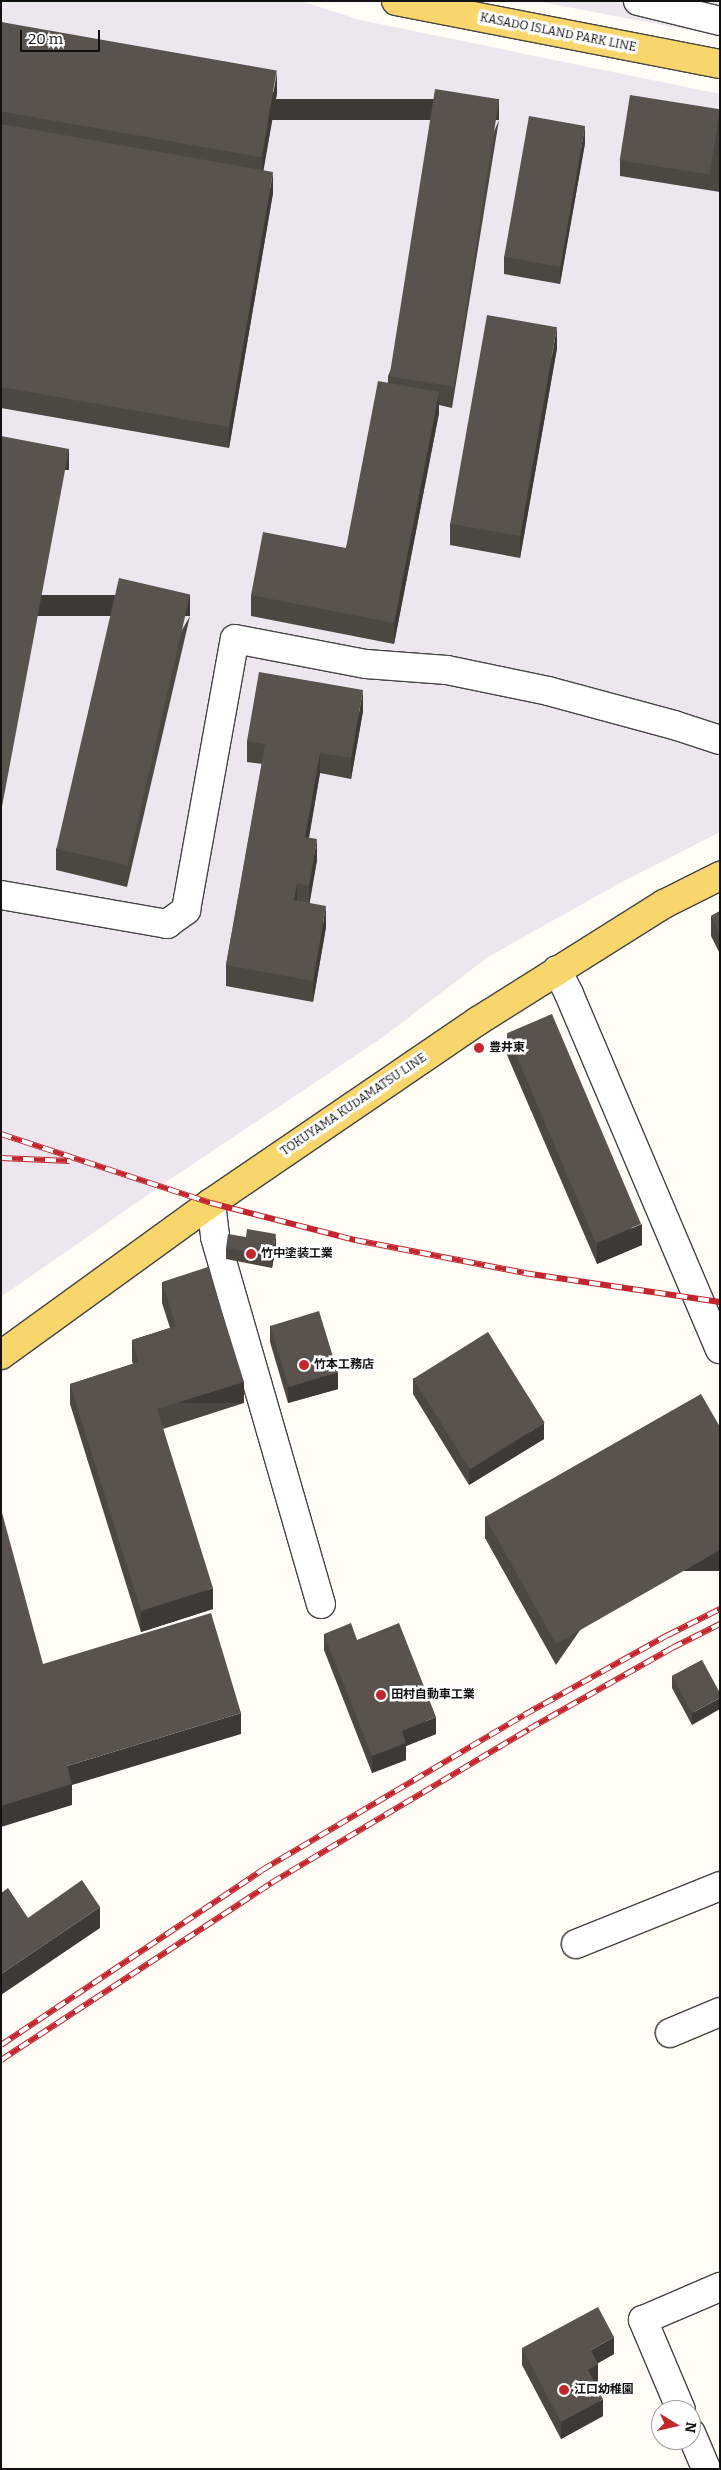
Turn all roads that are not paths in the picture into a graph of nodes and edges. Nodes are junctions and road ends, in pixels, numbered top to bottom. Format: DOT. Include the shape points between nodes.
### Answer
graph roads {
  1 [pos="396,1"];
  2 [pos="638,1"];
  3 [pos="720,21"];
  4 [pos="720,64"];
  5 [pos="720,740"];
  6 [pos="720,876"];
  7 [pos="1,895"];
  8 [pos="556,970"];
  9 [pos="211,1203"];
  10 [pos="720,1349"];
  11 [pos="1,1355"];
  12 [pos="321,1604"];
  13 [pos="720,1886"];
  14 [pos="576,1944"];
  15 [pos="720,2012"];
  16 [pos="670,2033"];
  17 [pos="720,2287"];
  18 [pos="677,2400"];
  19 [pos="699,2450"];
  20 [pos="720,2464"];
  21 [pos="707,2469"];
  1 -- 4 [label="main road, KASADO ISLAND PARK LINE"];
  2 -- 3 [label="street"];
  5 -- 7 [label="street" via="548,690 447,670 366,664 234,639 186,910 167,924"];
  6 -- 8 [label="main road, TOKUYAMA KUDAMATSU LINE" via="664,904"];
  8 -- 9 [label="main road, TOKUYAMA KUDAMATSU LINE"];
  8 -- 10 [label="street"];
  9 -- 11 [label="main road, TOKUYAMA KUDAMATSU LINE"];
  9 -- 12 [label="street" via="215,1238"];
  13 -- 14 [label="street"];
  15 -- 16 [label="street"];
  17 -- 18 [label="street" via="643,2320"];
  19 -- 21 [label="street"];
  20 -- 21 [label="street"];
}
